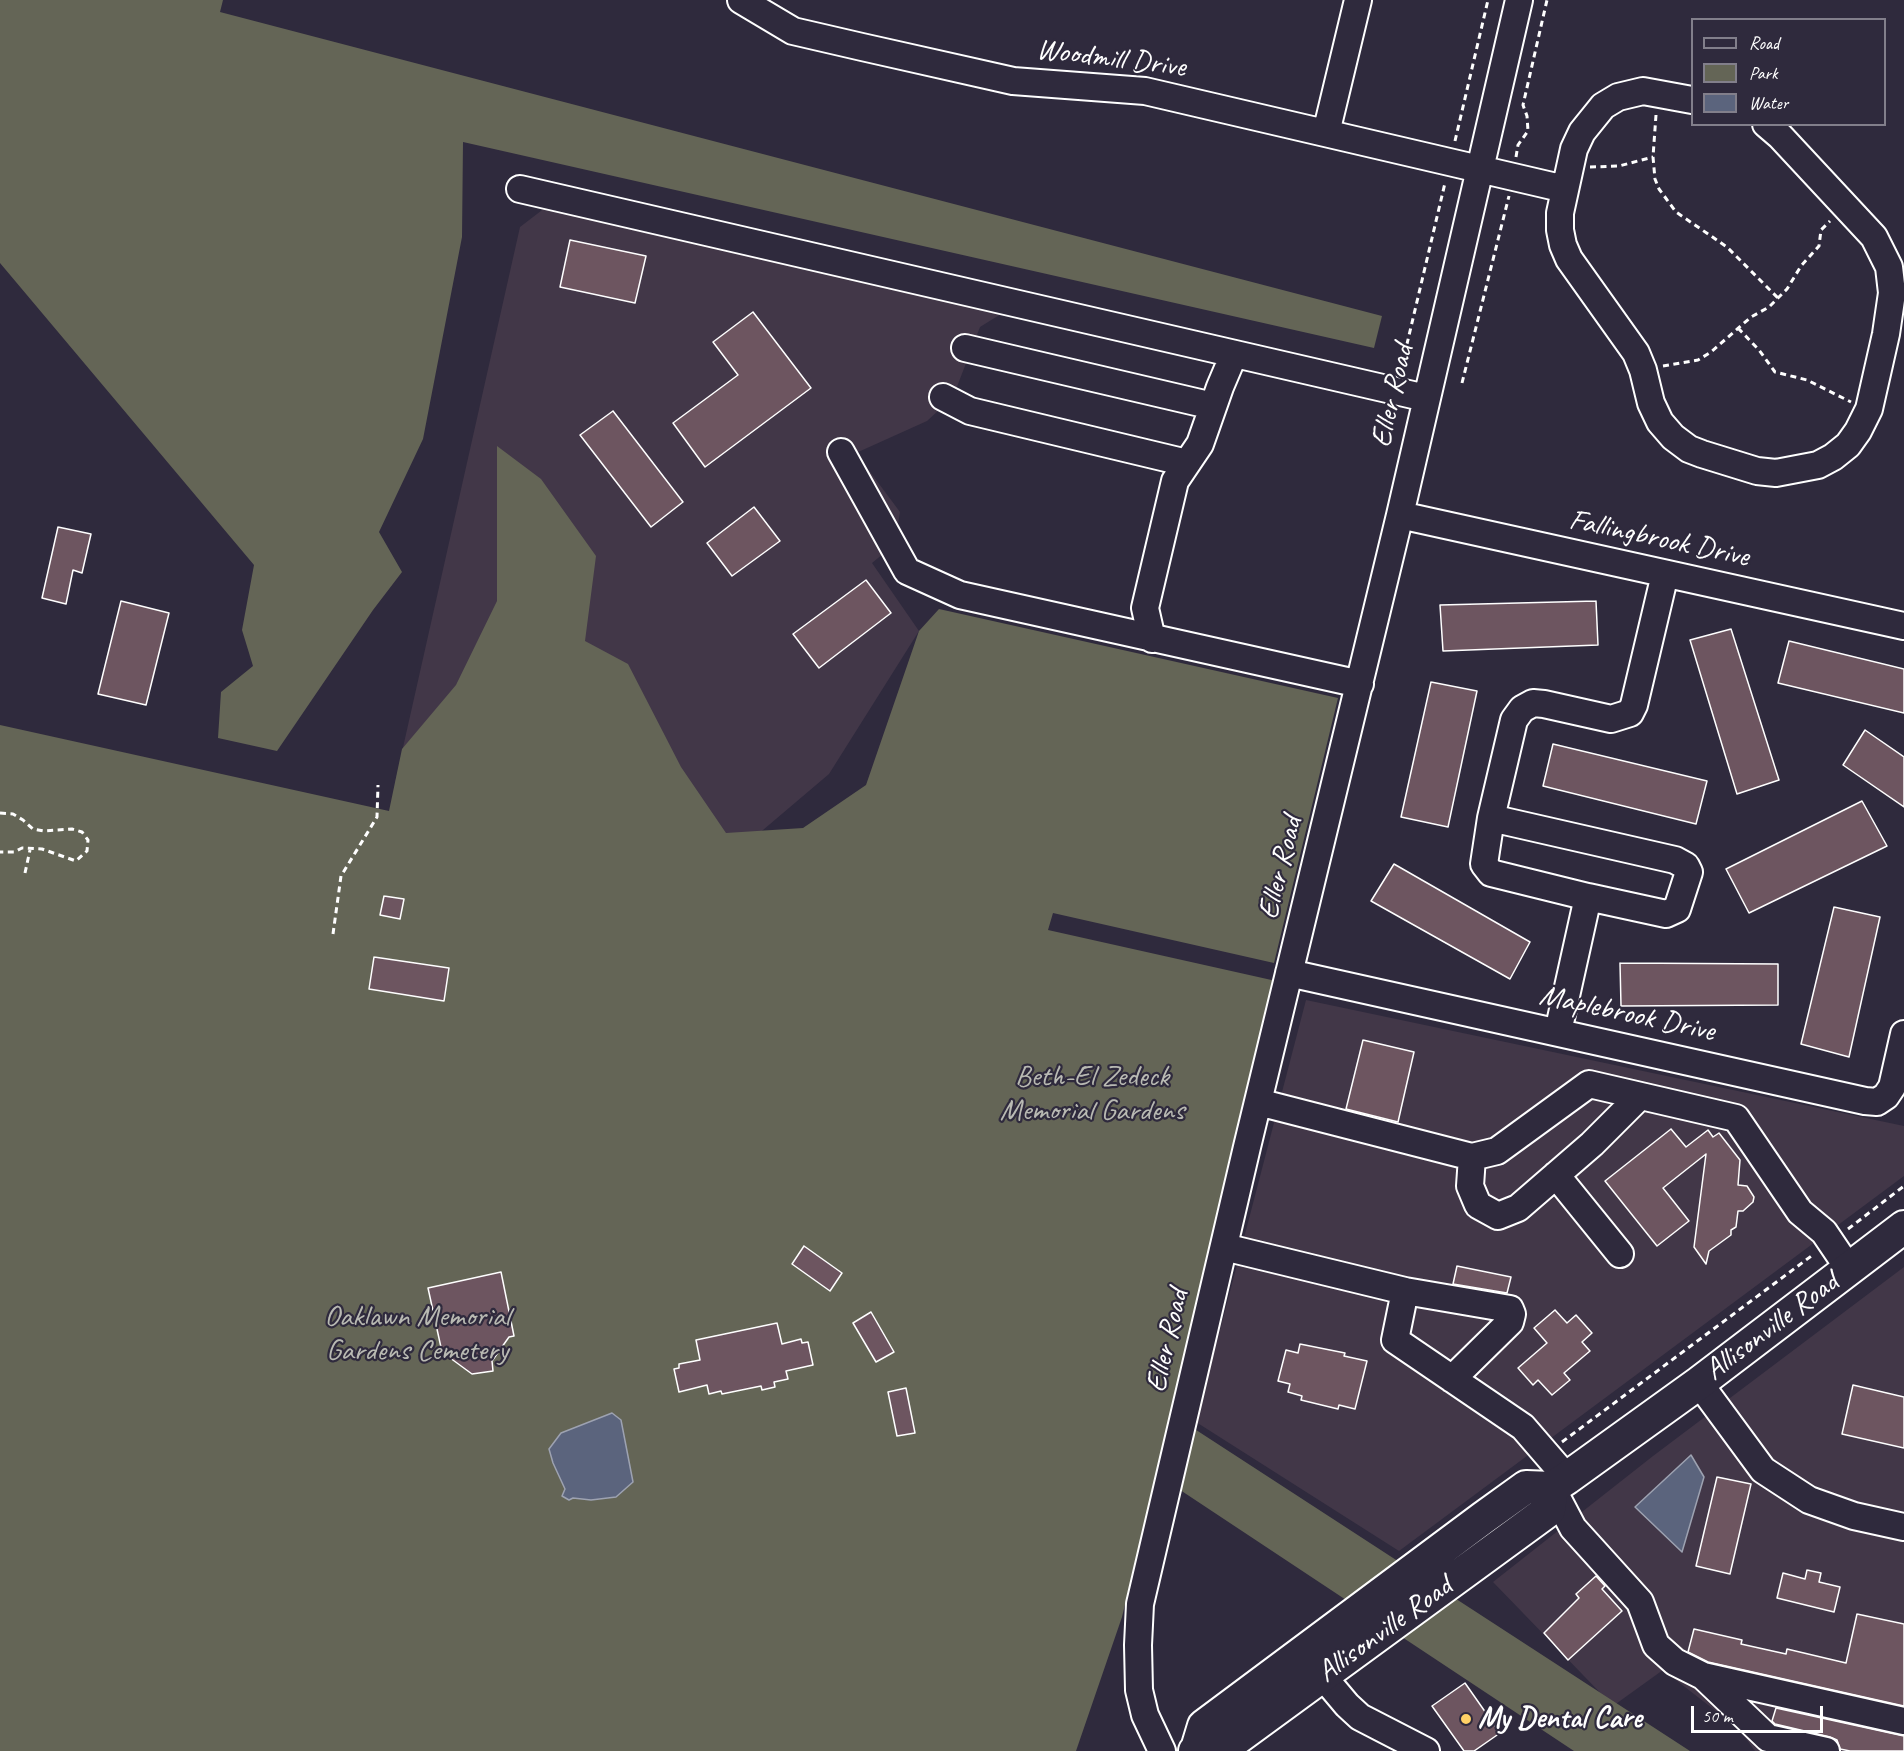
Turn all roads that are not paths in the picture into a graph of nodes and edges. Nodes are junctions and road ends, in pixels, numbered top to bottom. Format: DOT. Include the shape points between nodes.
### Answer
graph roads {
  1 [pos="741,0"];
  2 [pos="1358,0"];
  3 [pos="1519,0"];
  4 [pos="1691,100"];
  5 [pos="1768,126"];
  6 [pos="1326,133"];
  7 [pos="1480,170"];
  8 [pos="1568,177"];
  9 [pos="520,189"];
  10 [pos="965,348"];
  11 [pos="1234,354"];
  12 [pos="943,397"];
  13 [pos="1426,398"];
  14 [pos="1213,406"];
  15 [pos="842,452"];
  16 [pos="1187,463"];
  17 [pos="1400,516"];
  18 [pos="1665,574"];
  19 [pos="1904,626"];
  20 [pos="1152,639"];
  21 [pos="1360,684"];
  22 [pos="1491,818"];
  23 [pos="1588,897"];
  24 [pos="1290,973"];
  25 [pos="1558,1032"];
  26 [pos="1904,1035"];
  27 [pos="1641,1096"];
  28 [pos="1258,1102"];
  29 [pos="1472,1157"];
  30 [pos="1556,1174"];
  31 [pos="1904,1227"];
  32 [pos="1224,1247"];
  33 [pos="1620,1254"];
  34 [pos="1849,1269"];
  35 [pos="1405,1291"];
  36 [pos="1452,1379"];
  37 [pos="1699,1383"];
  38 [pos="1559,1483"];
  39 [pos="1904,1527"];
  40 [pos="1312,1664"];
  41 [pos="1703,1676"];
  42 [pos="1904,1721"];
  43 [pos="1196,1750"];
  44 [pos="1162,1751"];
  45 [pos="1426,1751"];
  46 [pos="1826,1751"];
  1 -- 6 [label="street, Woodmill Drive" via="793,31 862,47 1013,81 1145,91"];
  2 -- 6 [label="street"];
  3 -- 7 [label="street, Eller Road"];
  4 -- 8 [label="street" via="1643,91 1618,97 1603,106 1582,132"];
  5 -- 8 [label="street" via="1874,237 1889,267 1892,292 1886,334 1867,413 1848,445 1818,465 1790,472 1757,471 1689,449 1673,437 1651,403 1636,353 1569,259 1560,230"];
  6 -- 7 [label="street, Woodmill Drive"];
  7 -- 8 [label="street, Woodmill Drive"];
  7 -- 13 [label="street, Eller Road"];
  9 -- 11 [label="street"];
  10 -- 14 [label="street"];
  11 -- 13 [label="street"];
  11 -- 14 [label="street"];
  12 -- 16 [label="street" via="970,411"];
  13 -- 17 [label="street, Eller Road"];
  14 -- 16 [label="street" via="1200,444"];
  15 -- 20 [label="street" via="908,571 960,595"];
  16 -- 20 [label="street" via="1175,481 1145,608"];
  17 -- 18 [label="street, Fallingbrook Drive"];
  17 -- 21 [label="street, Eller Road"];
  18 -- 19 [label="street, Fallingbrook Drive"];
  18 -- 22 [label="street" via="1630,713 1611,719 1544,704 1522,708 1514,720"];
  20 -- 21 [label="street"];
  21 -- 24 [label="street, Eller Road"];
  22 -- 23 [label="street" via="1484,864 1491,873"];
  22 -- 23 [label="street" via="1675,860 1689,872 1677,909 1666,914"];
  23 -- 25 [label="street"];
  24 -- 25 [label="street, Maplebrook Drive"];
  24 -- 28 [label="street, Eller Road"];
  25 -- 26 [label="street, Maplebrook Drive" via="1877,1102 1892,1087"];
  27 -- 29 [label="street" via="1589,1084 1497,1151"];
  27 -- 30 [label="street"];
  27 -- 34 [label="street" via="1736,1118 1800,1212 1824,1232"];
  28 -- 29 [label="street"];
  28 -- 32 [label="street, Eller Road"];
  29 -- 30 [label="street" via="1470,1186 1478,1205 1498,1216 1518,1208"];
  30 -- 33 [label="street"];
  31 -- 34 [label="main road, Allisonville Road"];
  32 -- 35 [label="street"];
  32 -- 44 [label="street, Eller Road" via="1140,1604 1139,1690 1145,1715"];
  34 -- 37 [label="main road, Allisonville Road"];
  35 -- 36 [label="street" via="1395,1340"];
  35 -- 36 [label="street" via="1510,1309 1510,1322"];
  36 -- 38 [label="street" via="1523,1427"];
  37 -- 38 [label="main road, Allisonville Road"];
  37 -- 39 [label="street" via="1763,1470 1809,1500 1854,1516"];
  38 -- 40 [label="main road, Allisonville Road" via="1526,1487"];
  38 -- 41 [label="street" via="1573,1528 1640,1602 1656,1645 1675,1662"];
  40 -- 43 [label="main road, Allisonville Road" via="1204,1726"];
  40 -- 45 [label="street" via="1360,1717"];
  41 -- 42 [label="street"];
  41 -- 46 [label="street" via="1768,1738"];
}
